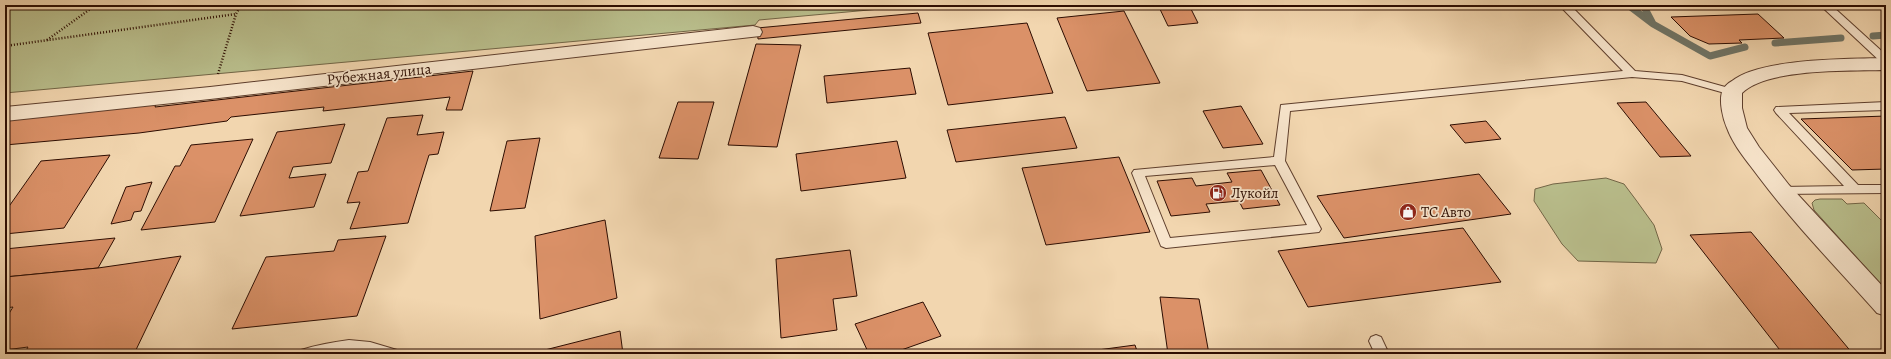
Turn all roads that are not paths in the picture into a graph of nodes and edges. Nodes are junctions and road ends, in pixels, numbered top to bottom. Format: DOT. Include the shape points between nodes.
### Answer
graph roads {
  1 [pos="1564,5"];
  2 [pos="1825,5"];
  3 [pos="753,32"];
  4 [pos="1886,61"];
  5 [pos="1886,64"];
  6 [pos="1632,74"];
  7 [pos="1732,92"];
  8 [pos="1886,106"];
  9 [pos="5,114"];
  10 [pos="1279,161"];
  11 [pos="1886,189"];
  12 [pos="1855,190"];
  13 [pos="1781,191"];
  14 [pos="1886,306"];
  15 [pos="306,354"];
  16 [pos="392,354"];
  1 -- 6 [label="lane"];
  2 -- 4 [label="lane"];
  3 -- 9 [label="street, Рубежная улица"];
  5 -- 7 [label="street" via="1780,71 1742,82"];
  6 -- 7 [label="lane" via="1682,78"];
  6 -- 10 [label="lane" via="1285,108"];
  7 -- 13 [label="street" via="1732,108 1737,128 1751,152"];
  8 -- 12 [label="lane" via="1780,110"];
  10 -- 10 [label="lane" via="1146,173 1138,173 1166,243 1315,229"];
  11 -- 12 [label="lane"];
  12 -- 13 [label="lane"];
  13 -- 14 [label="street"];
  15 -- 16 [label="lane" via="329,348 366,346"];
}
